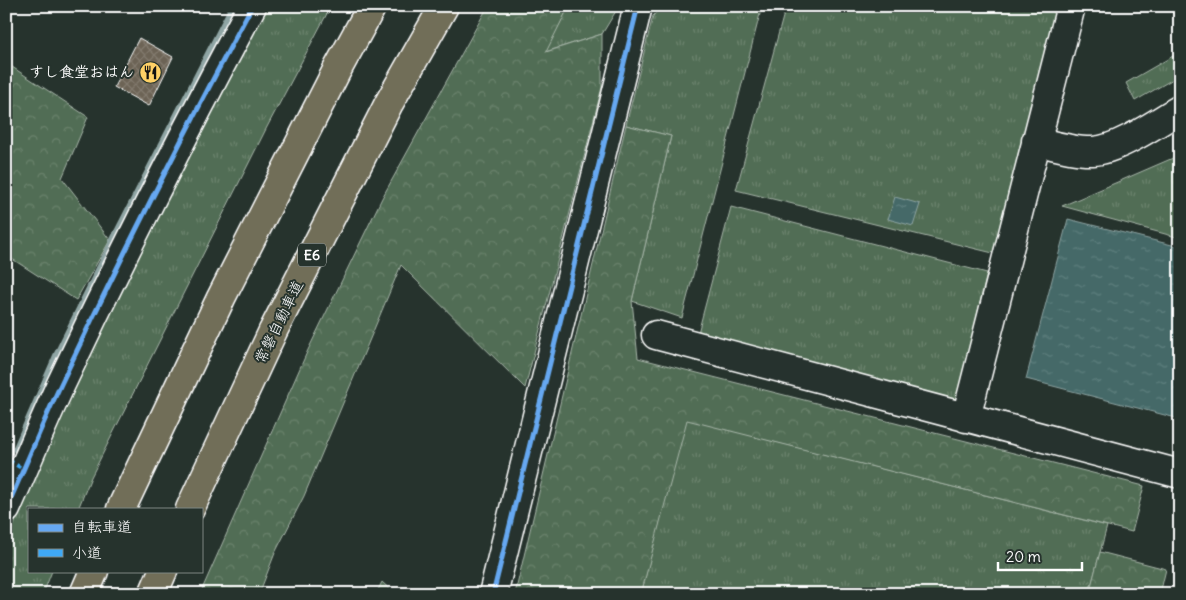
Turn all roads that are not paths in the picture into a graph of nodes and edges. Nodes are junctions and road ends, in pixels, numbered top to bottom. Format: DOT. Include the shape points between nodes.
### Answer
graph roads {
  1 [pos="252,6"];
  2 [pos="372,6"];
  3 [pos="444,6"];
  4 [pos="638,6"];
  5 [pos="1071,6"];
  6 [pos="1180,109"];
  7 [pos="1036,141"];
  8 [pos="656,335"];
  9 [pos="966,418"];
  10 [pos="1180,474"];
  11 [pos="121,508"];
  12 [pos="190,508"];
  13 [pos="6,509"];
  14 [pos="94,572"];
  15 [pos="163,572"];
  16 [pos="84,594"];
  17 [pos="153,594"];
  18 [pos="493,594"];
  1 -- 13 [label="street" via="109,284"];
  2 -- 11 [label="highway" via="221,298"];
  3 -- 12 [label="highway, 常磐自動車道 / E6" via="389,103 273,331"];
  4 -- 18 [label="street"];
  5 -- 7 [label="street"];
  6 -- 7 [label="street" via="1111,148 1094,151 1069,149"];
  7 -- 9 [label="street"];
  8 -- 9 [label="street"];
  9 -- 10 [label="street"];
  14 -- 16 [label="highway"];
  15 -- 17 [label="highway"];
}
